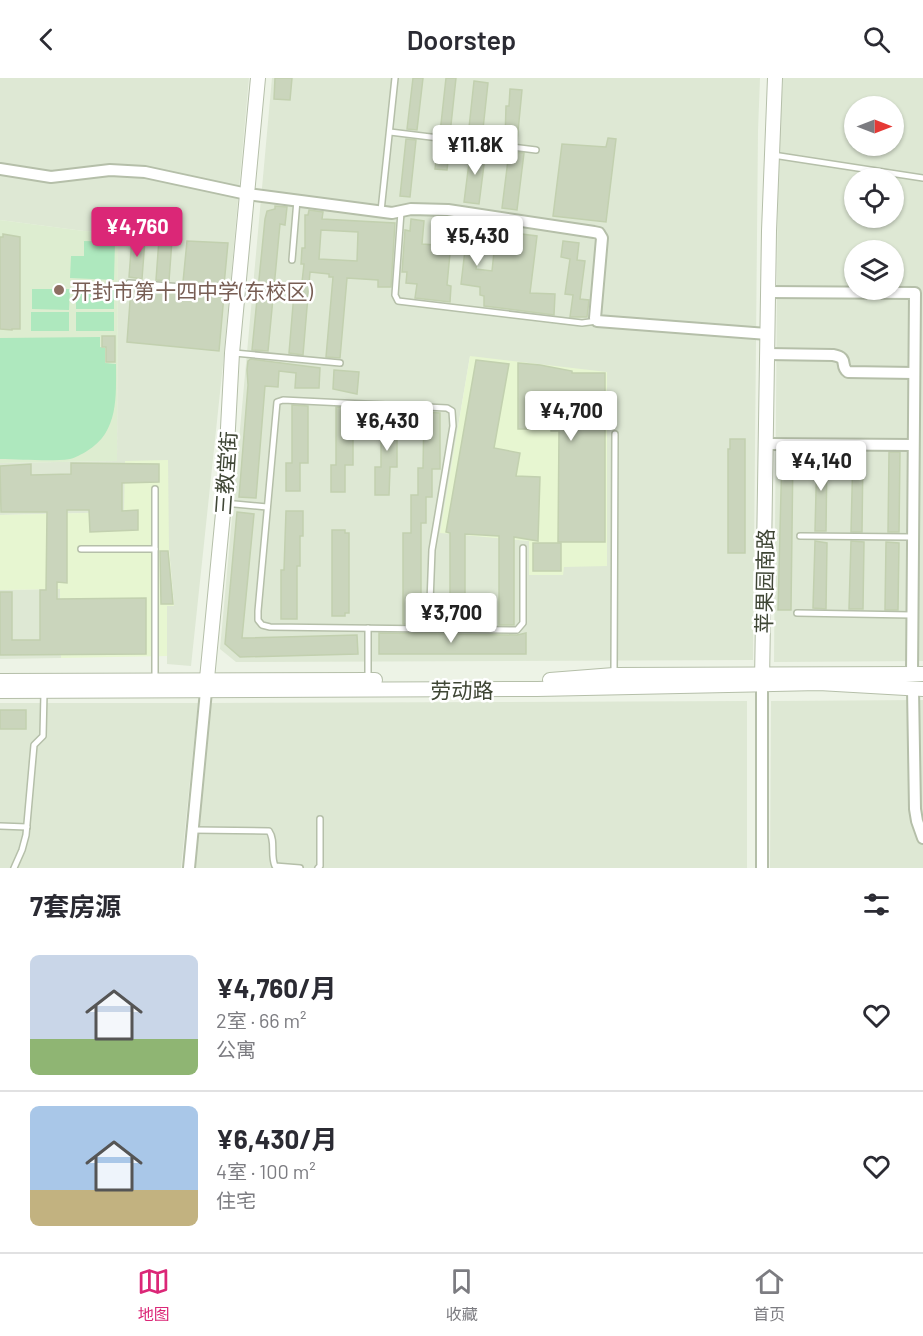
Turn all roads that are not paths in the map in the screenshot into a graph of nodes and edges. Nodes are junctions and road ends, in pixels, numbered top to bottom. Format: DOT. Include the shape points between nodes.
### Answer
graph roads {
  1 [pos="258,78"];
  2 [pos="395,78"];
  3 [pos="775,78"];
  4 [pos="390,132"];
  5 [pos="536,150"];
  6 [pos="771,154"];
  7 [pos="0,169"];
  8 [pos="923,178"];
  9 [pos="247,194"];
  10 [pos="297,200"];
  11 [pos="381,211"];
  12 [pos="401,212"];
  13 [pos="292,260"];
  14 [pos="129,283"];
  15 [pos="238,292"];
  16 [pos="768,292"];
  17 [pos="597,321"];
  18 [pos="768,334"];
  19 [pos="232,352"];
  20 [pos="767,354"];
  21 [pos="340,363"];
  22 [pos="914,373"];
  23 [pos="918,409"];
  24 [pos="615,434"];
  25 [pos="766,444"];
  26 [pos="913,445"];
  27 [pos="155,489"];
  28 [pos="918,499"];
  29 [pos="224,503"];
  30 [pos="267,507"];
  31 [pos="800,536"];
  32 [pos="912,537"];
  33 [pos="523,548"];
  34 [pos="81,549"];
  35 [pos="155,549"];
  36 [pos="797,613"];
  37 [pos="911,615"];
  38 [pos="368,628"];
  39 [pos="429,628"];
  40 [pos="917,674"];
  41 [pos="614,675"];
  42 [pos="763,679"];
  43 [pos="0,681"];
  44 [pos="155,681"];
  45 [pos="369,681"];
  46 [pos="206,686"];
  47 [pos="918,689"];
  48 [pos="0,691"];
  49 [pos="45,691"];
  50 [pos="320,819"];
  51 [pos="0,826"];
  52 [pos="27,827"];
  53 [pos="191,830"];
  54 [pos="923,838"];
  55 [pos="14,868"];
  56 [pos="189,868"];
  57 [pos="300,868"];
  58 [pos="318,868"];
  59 [pos="762,868"];
  1 -- 9 [label="street, 三教堂街"];
  2 -- 4 [label="lane"];
  3 -- 6 [label="street, 苹果园南路"];
  4 -- 5 [label="lane"];
  4 -- 11 [label="lane"];
  6 -- 8 [label="lane"];
  6 -- 16 [label="street, 苹果园南路"];
  7 -- 9 [label="street" via="51,177 110,170 145,172"];
  9 -- 10 [label="street"];
  9 -- 15 [label="street, 三教堂街"];
  10 -- 11 [label="street"];
  10 -- 13 [label="lane"];
  11 -- 12 [label="street"];
  12 -- 17 [label="street" via="411,208 448,210 599,233 602,238"];
  12 -- 17 [label="lane" via="394,296 398,301 582,323"];
  14 -- 15 [label="lane"];
  15 -- 19 [label="street, 三教堂街"];
  16 -- 18 [label="street, 苹果园南路"];
  16 -- 22 [label="street" via="915,293"];
  17 -- 18 [label="street"];
  18 -- 20 [label="street, 苹果园南路"];
  19 -- 21 [label="lane"];
  19 -- 29 [label="street, 三教堂街"];
  20 -- 22 [label="street" via="840,356 848,372"];
  20 -- 25 [label="street, 苹果园南路"];
  22 -- 23 [label="street"];
  23 -- 26 [label="street"];
  24 -- 41 [label="lane"];
  25 -- 26 [label="street"];
  25 -- 42 [label="street, 苹果园南路"];
  26 -- 28 [label="street"];
  27 -- 35 [label="lane"];
  28 -- 32 [label="street"];
  29 -- 30 [label="lane"];
  29 -- 46 [label="street, 三教堂街"];
  30 -- 38 [label="lane" via="258,611 262,625"];
  30 -- 39 [label="lane" via="277,402 283,399 452,411 453,426 432,550"];
  31 -- 32 [label="lane"];
  32 -- 37 [label="street"];
  33 -- 39 [label="lane" via="520,628"];
  34 -- 35 [label="lane"];
  35 -- 44 [label="lane"];
  36 -- 37 [label="lane"];
  37 -- 40 [label="street"];
  38 -- 39 [label="lane"];
  38 -- 45 [label="lane"];
  40 -- 42 [label="street, 劳动路"];
  41 -- 42 [label="street, 劳动路"];
  41 -- 45 [label="street, 劳动路" via="538,681"];
  42 -- 46 [label="street, 劳动路" via="537,689"];
  42 -- 47 [label="street, 劳动路"];
  42 -- 59 [label="street, 苹果园南路"];
  43 -- 44 [label="street, 劳动路"];
  44 -- 46 [label="street, 劳动路"];
  45 -- 46 [label="street, 劳动路"];
  46 -- 49 [label="street, 劳动路"];
  46 -- 53 [label="street, 三教堂街"];
  47 -- 54 [label="street" via="915,809"];
  48 -- 49 [label="street, 劳动路"];
  49 -- 52 [label="lane" via="43,736 34,745"];
  50 -- 58 [label="lane"];
  51 -- 52 [label="lane"];
  52 -- 55 [label="lane"];
  53 -- 56 [label="street, 三教堂街"];
  53 -- 57 [label="lane" via="269,831 275,866"];
}
